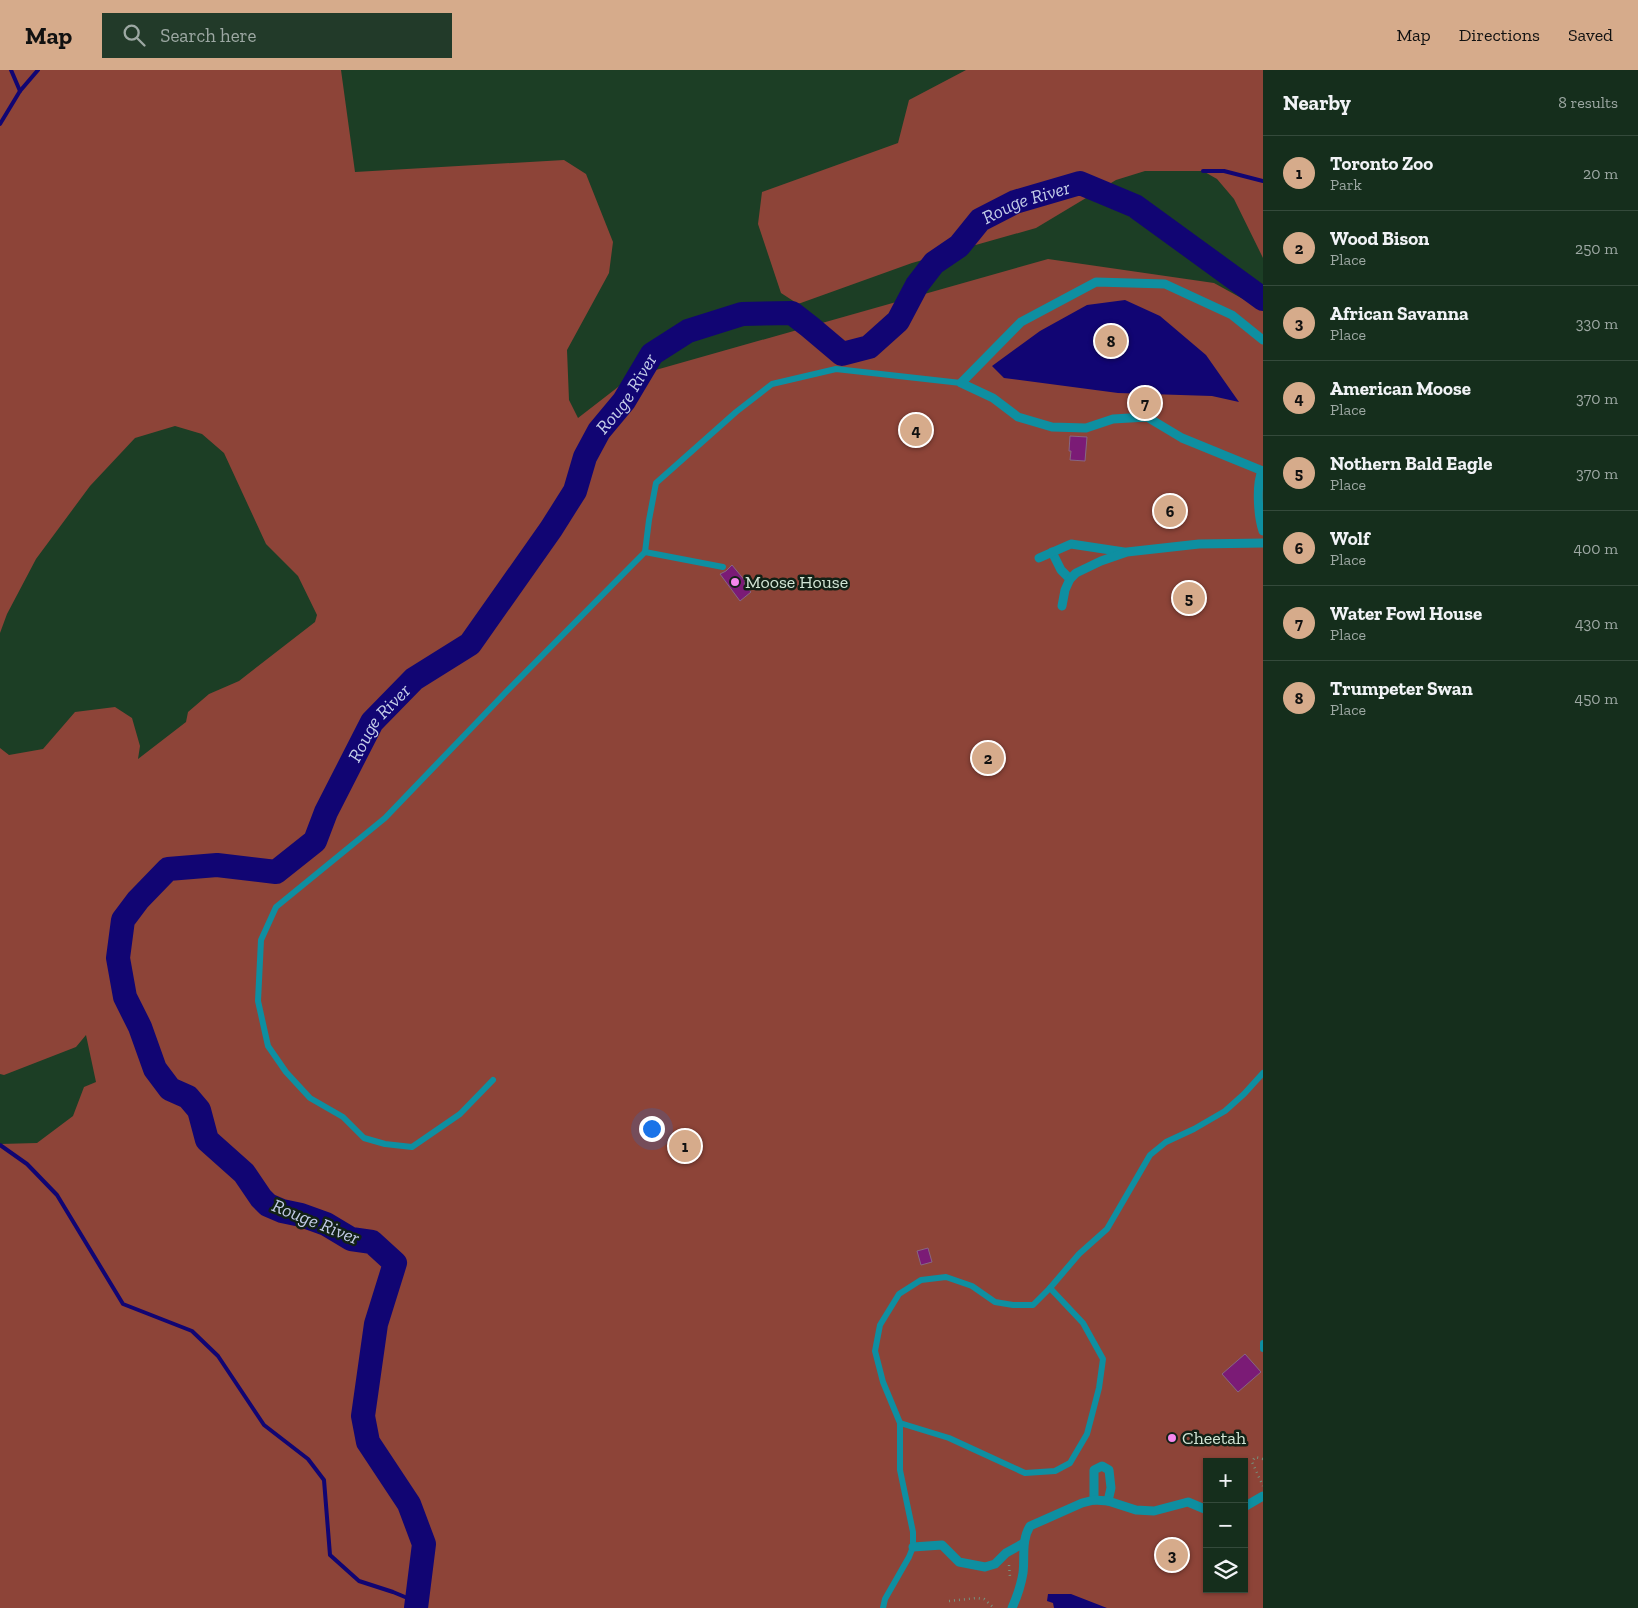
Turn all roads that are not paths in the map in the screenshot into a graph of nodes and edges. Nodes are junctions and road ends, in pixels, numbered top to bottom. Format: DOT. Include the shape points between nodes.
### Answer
graph roads {
  1 [pos="1263,340"];
  2 [pos="961,383"];
  3 [pos="1262,471"];
  4 [pos="1263,531"];
  5 [pos="1263,543"];
  6 [pos="646,552"];
  7 [pos="1052,552"];
  8 [pos="1127,552"];
  9 [pos="1039,558"];
  10 [pos="724,567"];
  11 [pos="1070,579"];
  12 [pos="1062,606"];
  13 [pos="1263,1073"];
  14 [pos="493,1080"];
  15 [pos="1050,1288"];
  16 [pos="1263,1343"];
  17 [pos="1263,1349"];
  18 [pos="900,1423"];
  19 [pos="1263,1496"];
  20 [pos="1094,1500"];
  21 [pos="1108,1501"];
  22 [pos="1248,1505"];
  23 [pos="1203,1508"];
  24 [pos="1024,1544"];
  25 [pos="913,1547"];
  26 [pos="883,1608"];
  27 [pos="1012,1608"];
  1 -- 2 [label="street" via="1232,315 1165,284 1096,282 1021,322"];
  2 -- 3 [label="street" via="993,398 1018,417 1052,427 1086,428 1113,419 1147,417 1182,438"];
  2 -- 6 [label="lane" via="836,369 772,384 656,483"];
  3 -- 4 [label="street" via="1258,480"];
  5 -- 8 [label="street" via="1199,544"];
  6 -- 10 [label="lane"];
  6 -- 14 [label="lane" via="385,818 276,908 261,940 258,1000 268,1046 310,1098 343,1117 364,1138 412,1147 460,1114"];
  7 -- 8 [label="street" via="1071,544"];
  7 -- 9 [label="street"];
  7 -- 11 [label="street"];
  8 -- 11 [label="street" via="1101,561"];
  11 -- 12 [label="street"];
  13 -- 15 [label="lane" via="1226,1111 1166,1142 1150,1155 1107,1229 1078,1254"];
  15 -- 18 [label="lane" via="1033,1305 995,1302 972,1286 946,1277 922,1280 899,1294 880,1325 875,1351 883,1382"];
  15 -- 18 [label="lane" via="1083,1323 1103,1359 1087,1434 1070,1463 1054,1471 1025,1473 949,1438"];
  16 -- 17 [label="lane"];
  18 -- 25 [label="lane" via="900,1470"];
  19 -- 22 [label="street"];
  20 -- 21 [label="street"];
  20 -- 21 [label="street" via="1094,1470 1102,1466 1109,1470 1111,1488"];
  20 -- 24 [label="street" via="1030,1526"];
  21 -- 23 [label="street" via="1136,1510 1154,1511 1188,1502"];
  24 -- 25 [label="street" via="1006,1553 995,1564 985,1566 960,1562 942,1546"];
  24 -- 27 [label="street" via="1023,1572"];
  25 -- 26 [label="lane"];
}
